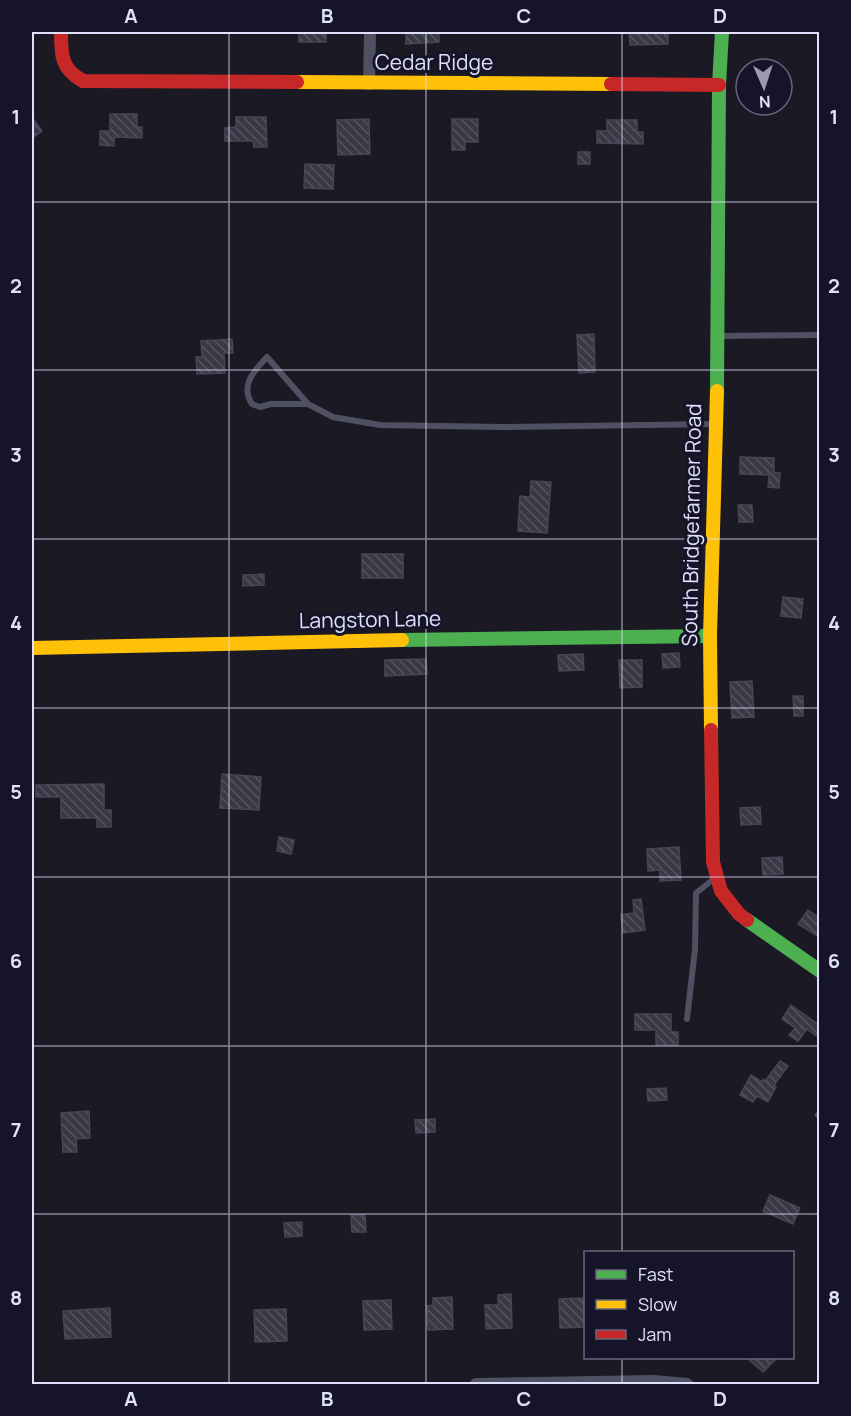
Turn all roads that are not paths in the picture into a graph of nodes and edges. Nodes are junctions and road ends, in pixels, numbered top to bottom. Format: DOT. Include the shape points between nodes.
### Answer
graph roads {
  1 [pos="61,32"];
  2 [pos="370,32"];
  3 [pos="722,32"];
  4 [pos="369,84"];
  5 [pos="719,85"];
  6 [pos="819,335"];
  7 [pos="718,336"];
  8 [pos="308,404"];
  9 [pos="716,423"];
  10 [pos="710,636"];
  11 [pos="32,648"];
  12 [pos="716,878"];
  13 [pos="819,971"];
  14 [pos="687,1019"];
  15 [pos="476,1384"];
  16 [pos="687,1384"];
  1 -- 4 [label="street, Cedar Ridge" via="64,65 71,76 83,81"];
  2 -- 4 [label="street"];
  3 -- 5 [label="street, South Bridgefarmer Road"];
  4 -- 5 [label="street, Cedar Ridge"];
  5 -- 7 [label="street, South Bridgefarmer Road"];
  6 -- 7 [label="lane"];
  7 -- 9 [label="street, South Bridgefarmer Road"];
  8 -- 8 [label="lane" via="267,357 253,372 247,386 252,404"];
  8 -- 9 [label="lane" via="333,417 380,425"];
  9 -- 10 [label="street, South Bridgefarmer Road"];
  10 -- 11 [label="street, Langston Lane"];
  10 -- 12 [label="street, South Bridgefarmer Road"];
  12 -- 13 [label="street, South Bridgefarmer Road" via="739,914"];
  12 -- 14 [label="lane" via="696,893"];
  15 -- 16 [label="street"];
}
